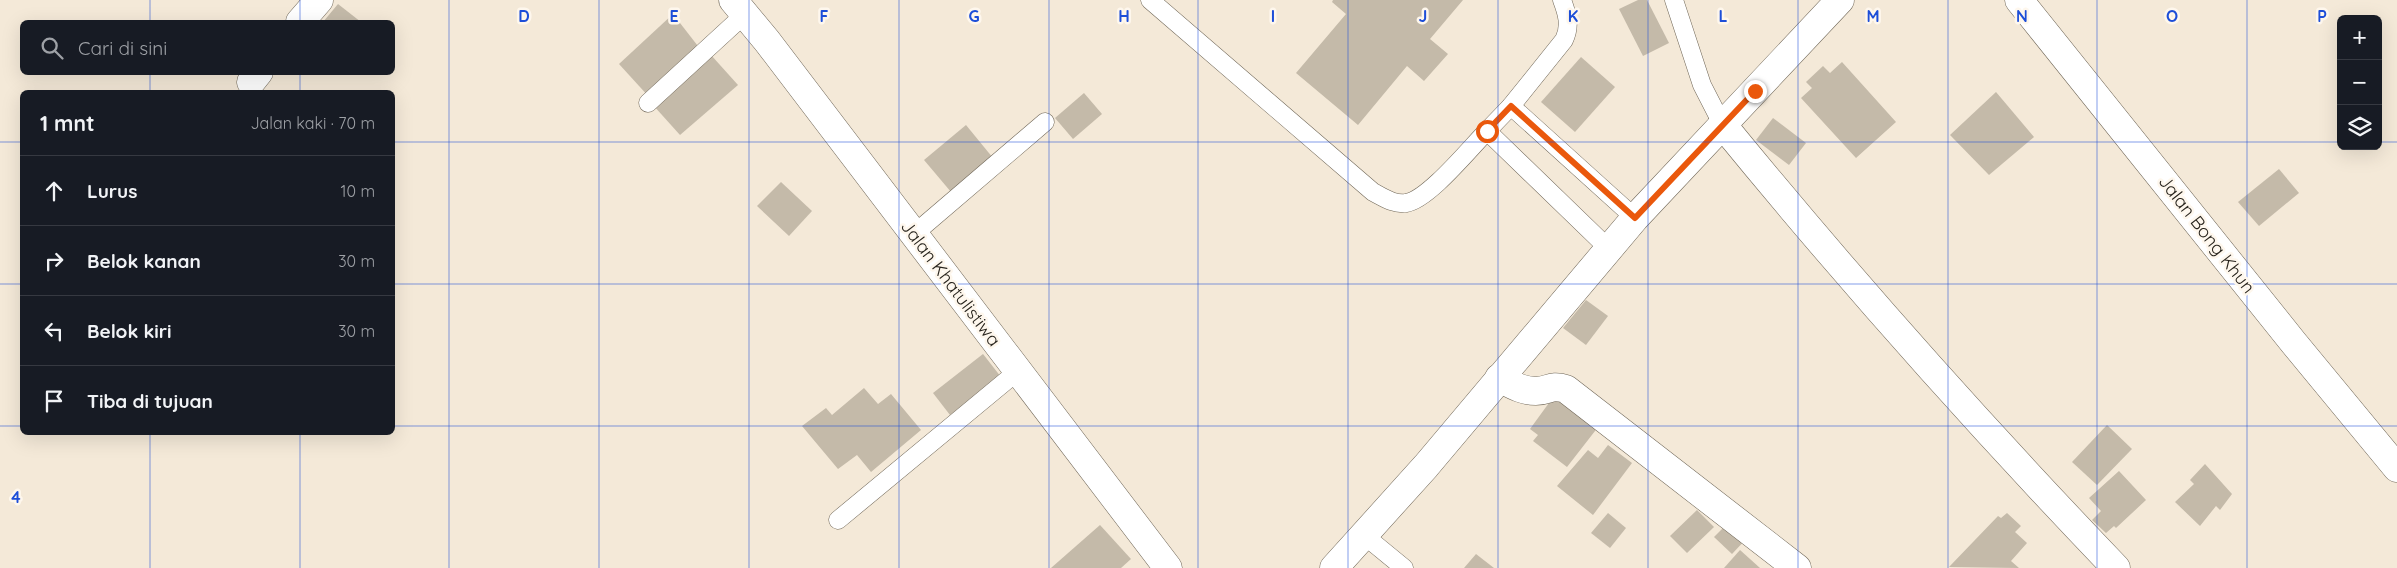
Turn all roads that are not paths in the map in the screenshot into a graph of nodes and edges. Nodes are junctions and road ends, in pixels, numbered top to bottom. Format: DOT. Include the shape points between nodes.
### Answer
graph roads {
  1 [pos="319,0"];
  2 [pos="1150,0"];
  3 [pos="1562,0"];
  4 [pos="1674,0"];
  5 [pos="1840,0"];
  6 [pos="2019,0"];
  7 [pos="739,5"];
  8 [pos="302,20"];
  9 [pos="648,102"];
  10 [pos="1511,106"];
  11 [pos="1045,122"];
  12 [pos="1722,124"];
  13 [pos="1487,131"];
  14 [pos="1635,218"];
  15 [pos="914,234"];
  16 [pos="1609,249"];
  17 [pos="1018,371"];
  18 [pos="1499,378"];
  19 [pos="2397,468"];
  20 [pos="838,520"];
  21 [pos="1365,536"];
  22 [pos="1168,568"];
  23 [pos="1334,568"];
  24 [pos="1404,568"];
  25 [pos="1797,568"];
  26 [pos="2116,568"];
  1 -- 8 [label="street"];
  2 -- 13 [label="lane" via="1373,192 1390,201 1406,203 1423,197"];
  3 -- 10 [label="lane" via="1567,12 1568,32"];
  4 -- 12 [label="lane" via="1702,85"];
  5 -- 12 [label="street"];
  6 -- 19 [label="street, Jalan Bong Khun"];
  7 -- 9 [label="lane"];
  7 -- 15 [label="street, Jalan Khatulistiwa"];
  10 -- 13 [label="lane"];
  10 -- 14 [label="lane"];
  11 -- 15 [label="lane"];
  12 -- 14 [label="street"];
  12 -- 26 [label="street" via="1816,239 2015,463"];
  13 -- 16 [label="lane"];
  14 -- 16 [label="street"];
  15 -- 17 [label="street, Jalan Khatulistiwa"];
  16 -- 18 [label="street"];
  17 -- 20 [label="lane"];
  17 -- 22 [label="street, Jalan Khatulistiwa"];
  18 -- 21 [label="street"];
  18 -- 25 [label="street" via="1520,389 1538,391 1556,386 1566,390"];
  21 -- 23 [label="street"];
  21 -- 24 [label="lane"];
}
